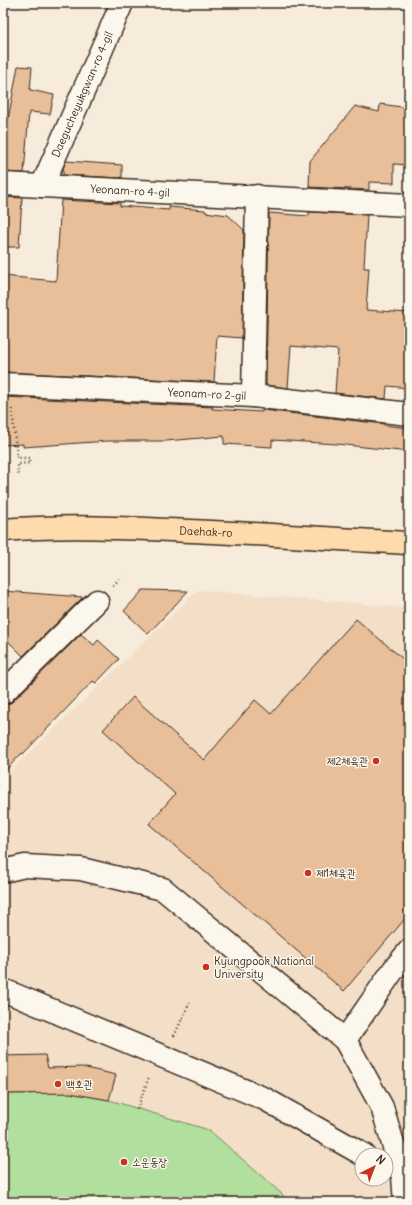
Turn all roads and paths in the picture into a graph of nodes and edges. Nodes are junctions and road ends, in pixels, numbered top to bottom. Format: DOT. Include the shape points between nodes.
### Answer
graph roads {
  1 [pos="122,3"];
  2 [pos="3,184"];
  3 [pos="42,186"];
  4 [pos="257,196"];
  5 [pos="409,205"];
  6 [pos="6,384"];
  7 [pos="253,396"];
  8 [pos="409,414"];
  9 [pos="18,476"];
  10 [pos="3,530"];
  11 [pos="409,543"];
  12 [pos="97,601"];
  13 [pos="3,693"];
  14 [pos="3,870"];
  15 [pos="409,951"];
  16 [pos="402,973"];
  17 [pos="3,990"];
  18 [pos="191,1000"];
  19 [pos="345,1040"];
  20 [pos="161,1055"];
  21 [pos="137,1109"];
  22 [pos="354,1149"];
  23 [pos="399,1175"];
  24 [pos="405,1202"];
  1 -- 3 [label="street, Daegucheyukgwan-ro 4-gil"];
  2 -- 3 [label="street, Yeonam-ro 4-gil"];
  3 -- 4 [label="street, Yeonam-ro 4-gil"];
  4 -- 5 [label="street, Yeonam-ro 4-gil"];
  4 -- 7 [label="street"];
  6 -- 7 [label="street, Yeonam-ro 2-gil"];
  6 -- 9 [label="path" via="17,458 29,458 30,463 18,464"];
  7 -- 8 [label="street, Yeonam-ro 2-gil"];
  10 -- 11 [label="main road, Daehak-ro" via="37,527 119,528"];
  12 -- 13 [label="street"];
  14 -- 19 [label="street" via="25,866 81,869 163,889"];
  15 -- 16 [label="street"];
  16 -- 19 [label="street"];
  17 -- 20 [label="street"];
  18 -- 20 [label="path"];
  19 -- 23 [label="street" via="382,1107"];
  20 -- 21 [label="path"];
  20 -- 22 [label="street" via="265,1099"];
  23 -- 24 [label="street"];
}
